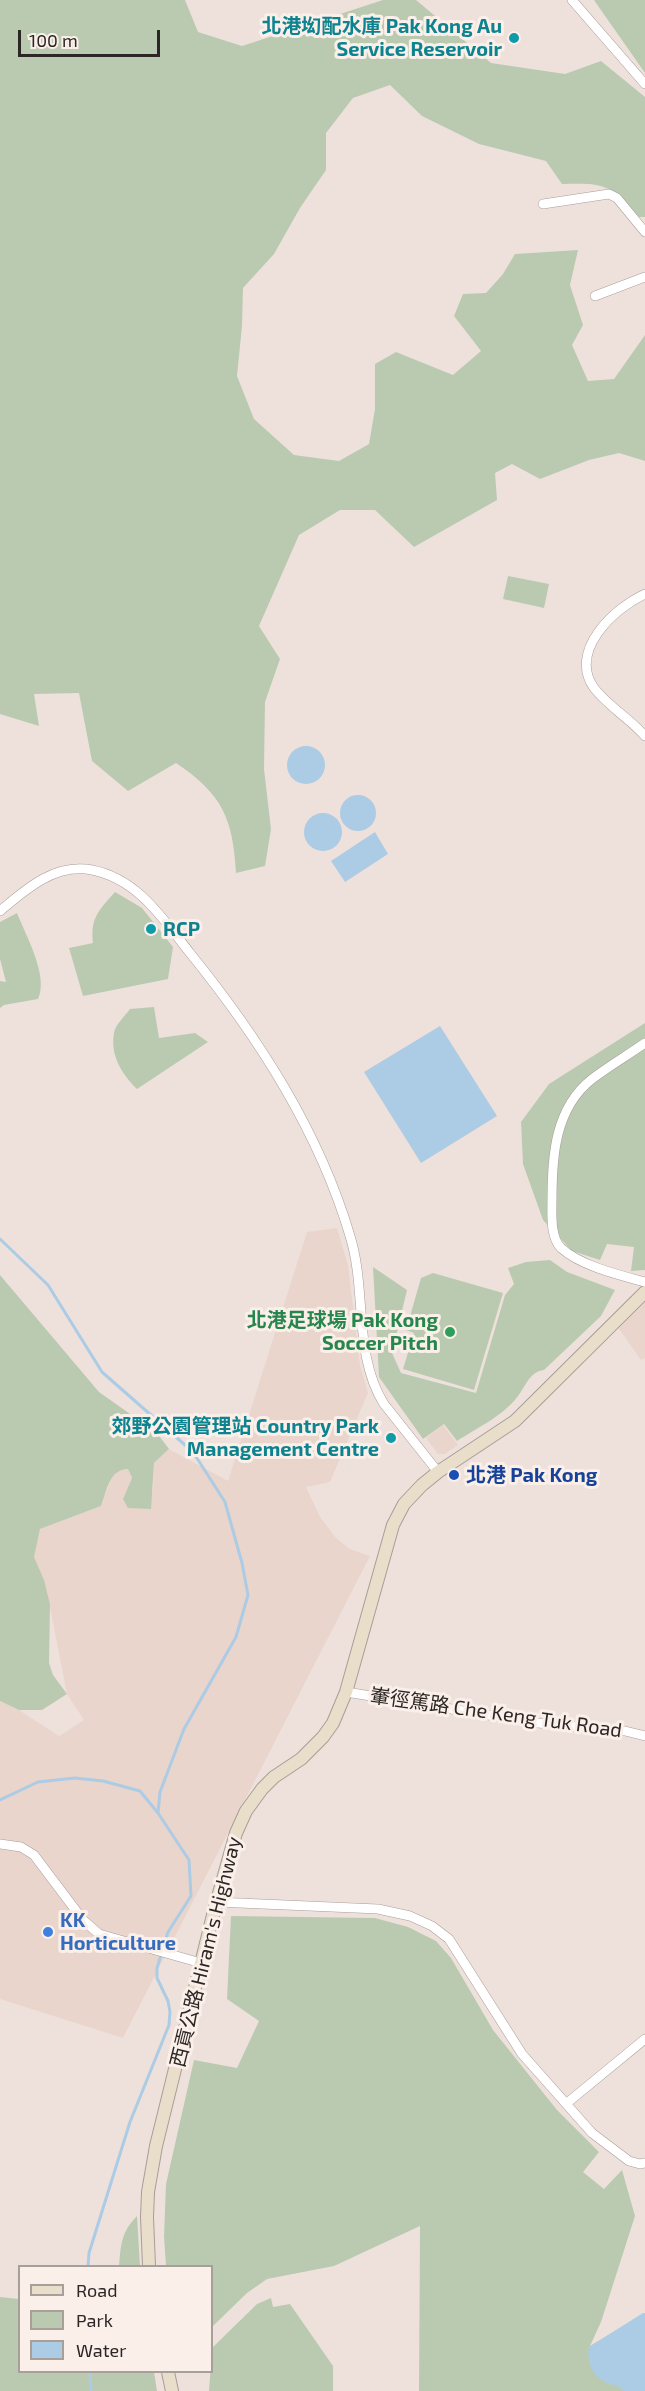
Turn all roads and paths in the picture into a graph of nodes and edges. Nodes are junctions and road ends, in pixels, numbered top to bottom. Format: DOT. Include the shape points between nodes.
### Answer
graph roads {
  1 [pos="572,0"];
  2 [pos="645,84"];
  3 [pos="543,204"];
  4 [pos="645,232"];
  5 [pos="645,277"];
  6 [pos="595,296"];
  7 [pos="645,594"];
  8 [pos="645,736"];
  9 [pos="0,911"];
  10 [pos="645,1043"];
  11 [pos="645,1282"];
  12 [pos="645,1292"];
  13 [pos="438,1472"];
  14 [pos="346,1692"];
  15 [pos="645,1736"];
  16 [pos="0,1844"];
  17 [pos="216,1902"];
  18 [pos="201,1963"];
  19 [pos="645,2039"];
  20 [pos="567,2103"];
  21 [pos="645,2163"];
  22 [pos="149,2265"];
  23 [pos="168,2373"];
  24 [pos="171,2391"];
  1 -- 2 [label="street"];
  3 -- 4 [label="street" via="609,194 617,198"];
  5 -- 6 [label="street"];
  7 -- 8 [label="street" via="626,605 600,630 587,658 587,672 594,688"];
  9 -- 13 [label="street" via="30,886 51,875 84,869 107,874 129,885 149,902 227,998 295,1106 338,1197 355,1254 368,1360 377,1392"];
  10 -- 11 [label="street" via="591,1080 566,1110 556,1136 552,1222 561,1247 602,1269"];
  12 -- 13 [label="main road, 西貢公路 Hiram's Highway" via="515,1421"];
  13 -- 14 [label="main road, 西貢公路 Hiram's Highway" via="405,1504 393,1525"];
  14 -- 15 [label="street, 輋徑篤路 Che Keng Tuk Road"];
  14 -- 17 [label="main road, 西貢公路 Hiram's Highway" via="324,1737 274,1777 250,1804 236,1833"];
  16 -- 18 [label="street" via="21,1847 34,1856 90,1928 106,1937"];
  17 -- 18 [label="main road, 西貢公路 Hiram's Highway"];
  17 -- 20 [label="street" via="378,1909 432,1926 449,1940 522,2054"];
  18 -- 22 [label="main road, 西貢公路 Hiram's Highway" via="152,2172 147,2217"];
  19 -- 20 [label="street"];
  20 -- 21 [label="street" via="592,2133 629,2161"];
  23 -- 24 [label="main road"];
}
